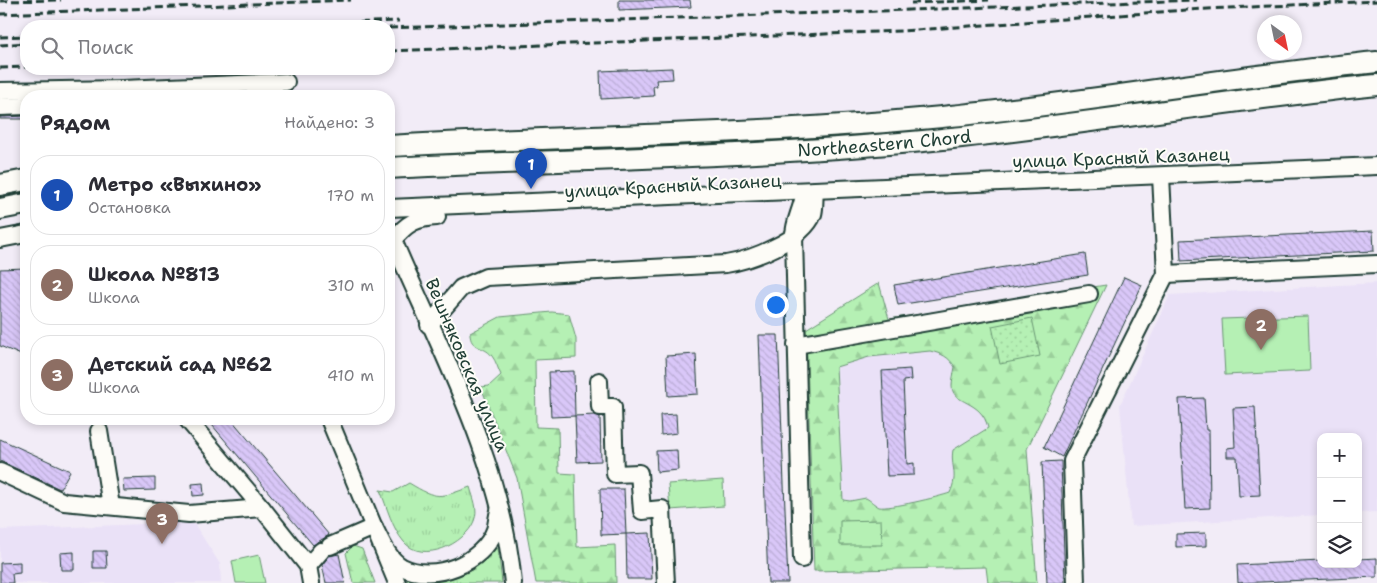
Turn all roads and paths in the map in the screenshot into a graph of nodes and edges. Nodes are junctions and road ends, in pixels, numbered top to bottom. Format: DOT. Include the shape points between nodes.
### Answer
graph roads {
  1 [pos="1377,62"];
  2 [pos="286,82"];
  3 [pos="1377,85"];
  4 [pos="155,90"];
  5 [pos="0,91"];
  6 [pos="20,91"];
  7 [pos="20,106"];
  8 [pos="0,107"];
  9 [pos="395,146"];
  10 [pos="1377,166"];
  11 [pos="395,168"];
  12 [pos="1161,176"];
  13 [pos="20,181"];
  14 [pos="0,185"];
  15 [pos="811,197"];
  16 [pos="20,205"];
  17 [pos="395,208"];
  18 [pos="0,209"];
  19 [pos="420,218"];
  20 [pos="395,234"];
  21 [pos="20,235"];
  22 [pos="794,236"];
  23 [pos="0,239"];
  24 [pos="395,246"];
  25 [pos="1377,264"];
  26 [pos="1166,274"];
  27 [pos="1089,294"];
  28 [pos="429,325"];
  29 [pos="796,345"];
  30 [pos="599,381"];
  31 [pos="191,425"];
  32 [pos="332,425"];
  33 [pos="99,431"];
  34 [pos="0,472"];
  35 [pos="111,506"];
  36 [pos="500,507"];
  37 [pos="262,508"];
  38 [pos="374,527"];
  39 [pos="802,560"];
  40 [pos="308,566"];
  41 [pos="311,583"];
  42 [pos="397,583"];
  43 [pos="513,583"];
  44 [pos="666,583"];
  45 [pos="1076,583"];
  1 -- 9 [label="main road, Northeastern Chord" via="941,117 733,131"];
  2 -- 4 [label="street"];
  3 -- 11 [label="main road, Northeastern Chord" via="910,142 752,153"];
  5 -- 6 [label="street"];
  7 -- 8 [label="street"];
  10 -- 12 [label="street, улица Красный Казанец"];
  12 -- 15 [label="street, улица Красный Казанец" via="867,188"];
  12 -- 26 [label="street"];
  13 -- 14 [label="main road"];
  15 -- 17 [label="street, улица Красный Казанец"];
  15 -- 19 [label="street, улица Красный Казанец"];
  15 -- 22 [label="street" via="794,226"];
  16 -- 18 [label="main road"];
  19 -- 20 [label="street, Вешняковская улица"];
  21 -- 23 [label="street"];
  22 -- 28 [label="street" via="757,255 726,264 486,277 461,288"];
  22 -- 29 [label="street"];
  24 -- 28 [label="street, Вешняковская улица"];
  25 -- 26 [label="street"];
  26 -- 45 [label="street" via="1072,461"];
  27 -- 29 [label="street"];
  28 -- 36 [label="street, Вешняковская улица" via="471,420"];
  29 -- 39 [label="street"];
  30 -- 44 [label="street" via="600,407 613,407 615,474 639,474 642,511 662,509"];
  31 -- 37 [label="street"];
  32 -- 38 [label="street"];
  33 -- 35 [label="street"];
  34 -- 35 [label="street" via="64,502"];
  35 -- 37 [label="street" via="189,514"];
  36 -- 38 [label="street" via="495,530 477,554 462,565 440,572 415,573 401,566 390,556"];
  36 -- 43 [label="street, Вешняковская улица"];
  37 -- 40 [label="street"];
  38 -- 40 [label="street" via="326,549"];
  38 -- 42 [label="street"];
  40 -- 41 [label="street"];
}
